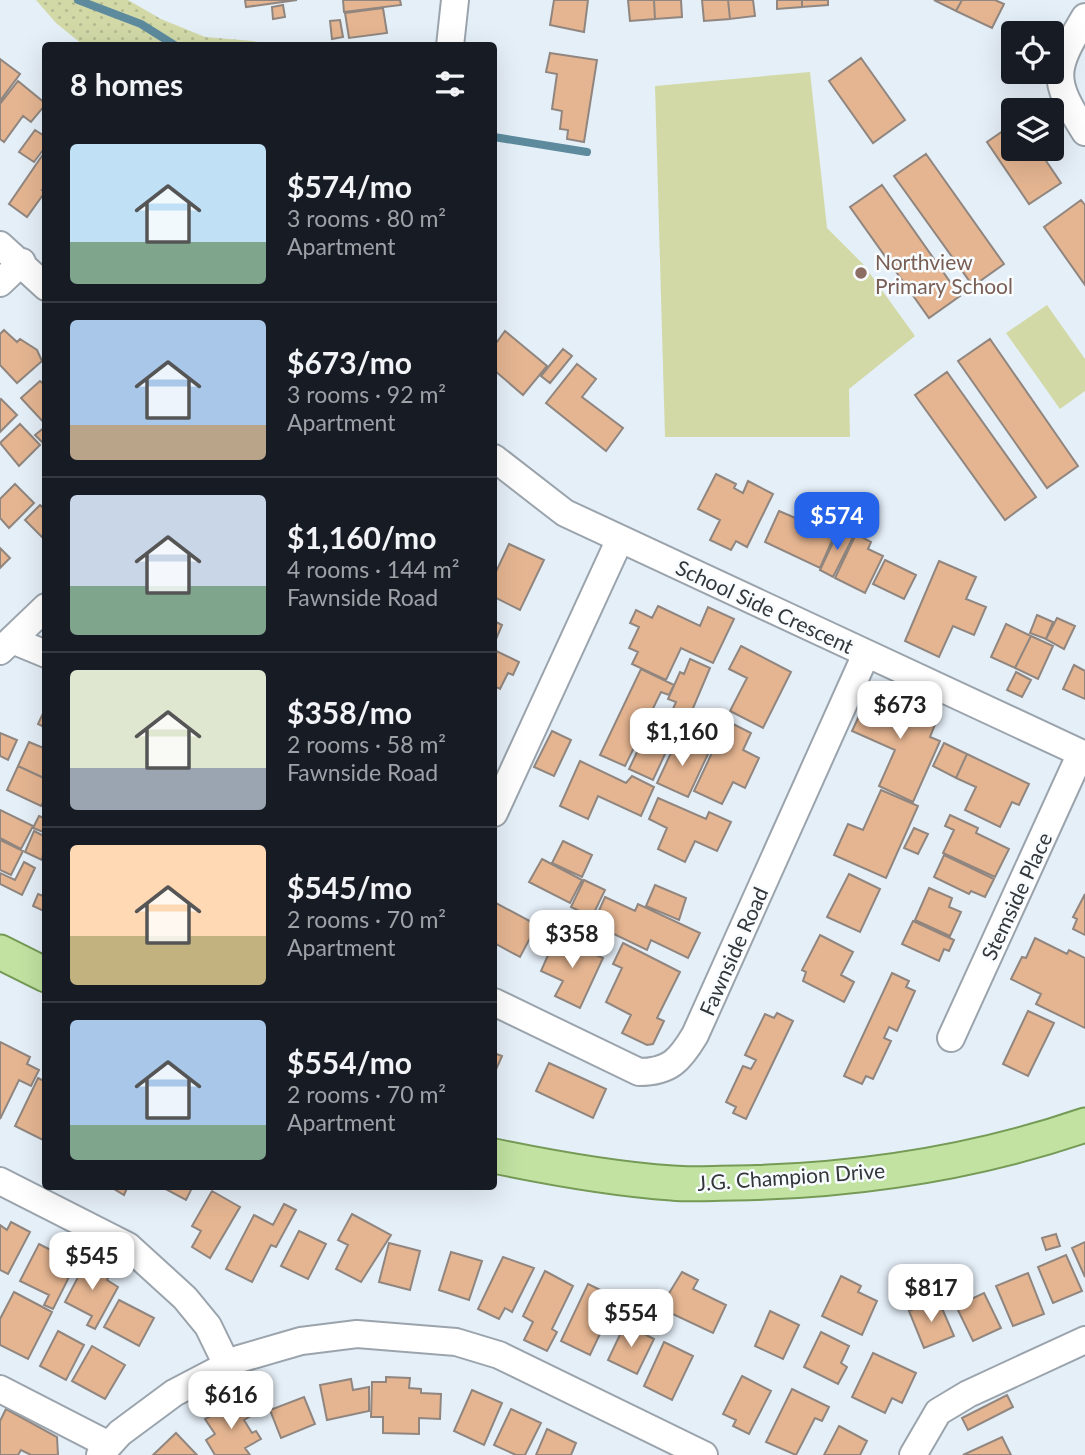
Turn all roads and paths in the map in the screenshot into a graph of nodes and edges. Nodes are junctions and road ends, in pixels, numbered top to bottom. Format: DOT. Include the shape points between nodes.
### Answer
graph roads {
  1 [pos="455,0"];
  2 [pos="1085,17"];
  3 [pos="450,42"];
  4 [pos="1085,132"];
  5 [pos="0,245"];
  6 [pos="22,262"];
  7 [pos="0,283"];
  8 [pos="42,283"];
  9 [pos="497,460"];
  10 [pos="620,538"];
  11 [pos="42,611"];
  12 [pos="6,645"];
  13 [pos="42,653"];
  14 [pos="866,654"];
  15 [pos="1083,754"];
  16 [pos="497,806"];
  17 [pos="0,952"];
  18 [pos="42,973"];
  19 [pos="497,1003"];
  20 [pos="951,1038"];
  21 [pos="1085,1125"];
  22 [pos="497,1157"];
  23 [pos="0,1181"];
  24 [pos="1085,1340"];
  25 [pos="227,1365"];
  26 [pos="0,1388"];
  27 [pos="661,1446"];
  28 [pos="105,1450"];
  29 [pos="704,1455"];
  30 [pos="913,1455"];
  1 -- 3 [label="street"];
  2 -- 4 [label="street" via="1059,63 1059,85"];
  5 -- 6 [label="street"];
  6 -- 7 [label="street"];
  6 -- 8 [label="street"];
  9 -- 10 [label="street, School Side Crescent" via="565,513"];
  10 -- 14 [label="street, School Side Crescent"];
  10 -- 16 [label="street"];
  11 -- 12 [label="street"];
  12 -- 13 [label="street"];
  14 -- 15 [label="street, School Side Crescent"];
  14 -- 19 [label="street, Fawnside Road" via="695,1035 672,1066 659,1072 639,1072"];
  15 -- 20 [label="street, Stemside Place"];
  17 -- 18 [label="main road"];
  21 -- 22 [label="main road, J.G. Champion Drive" via="956,1159 769,1182 674,1184"];
  23 -- 25 [label="street" via="128,1246 185,1298 208,1326"];
  24 -- 30 [label="street" via="938,1412"];
  25 -- 27 [label="street" via="302,1341 357,1334 456,1342 499,1355"];
  25 -- 28 [label="street" via="174,1393 120,1433"];
  26 -- 28 [label="street"];
  27 -- 29 [label="street"];
}
